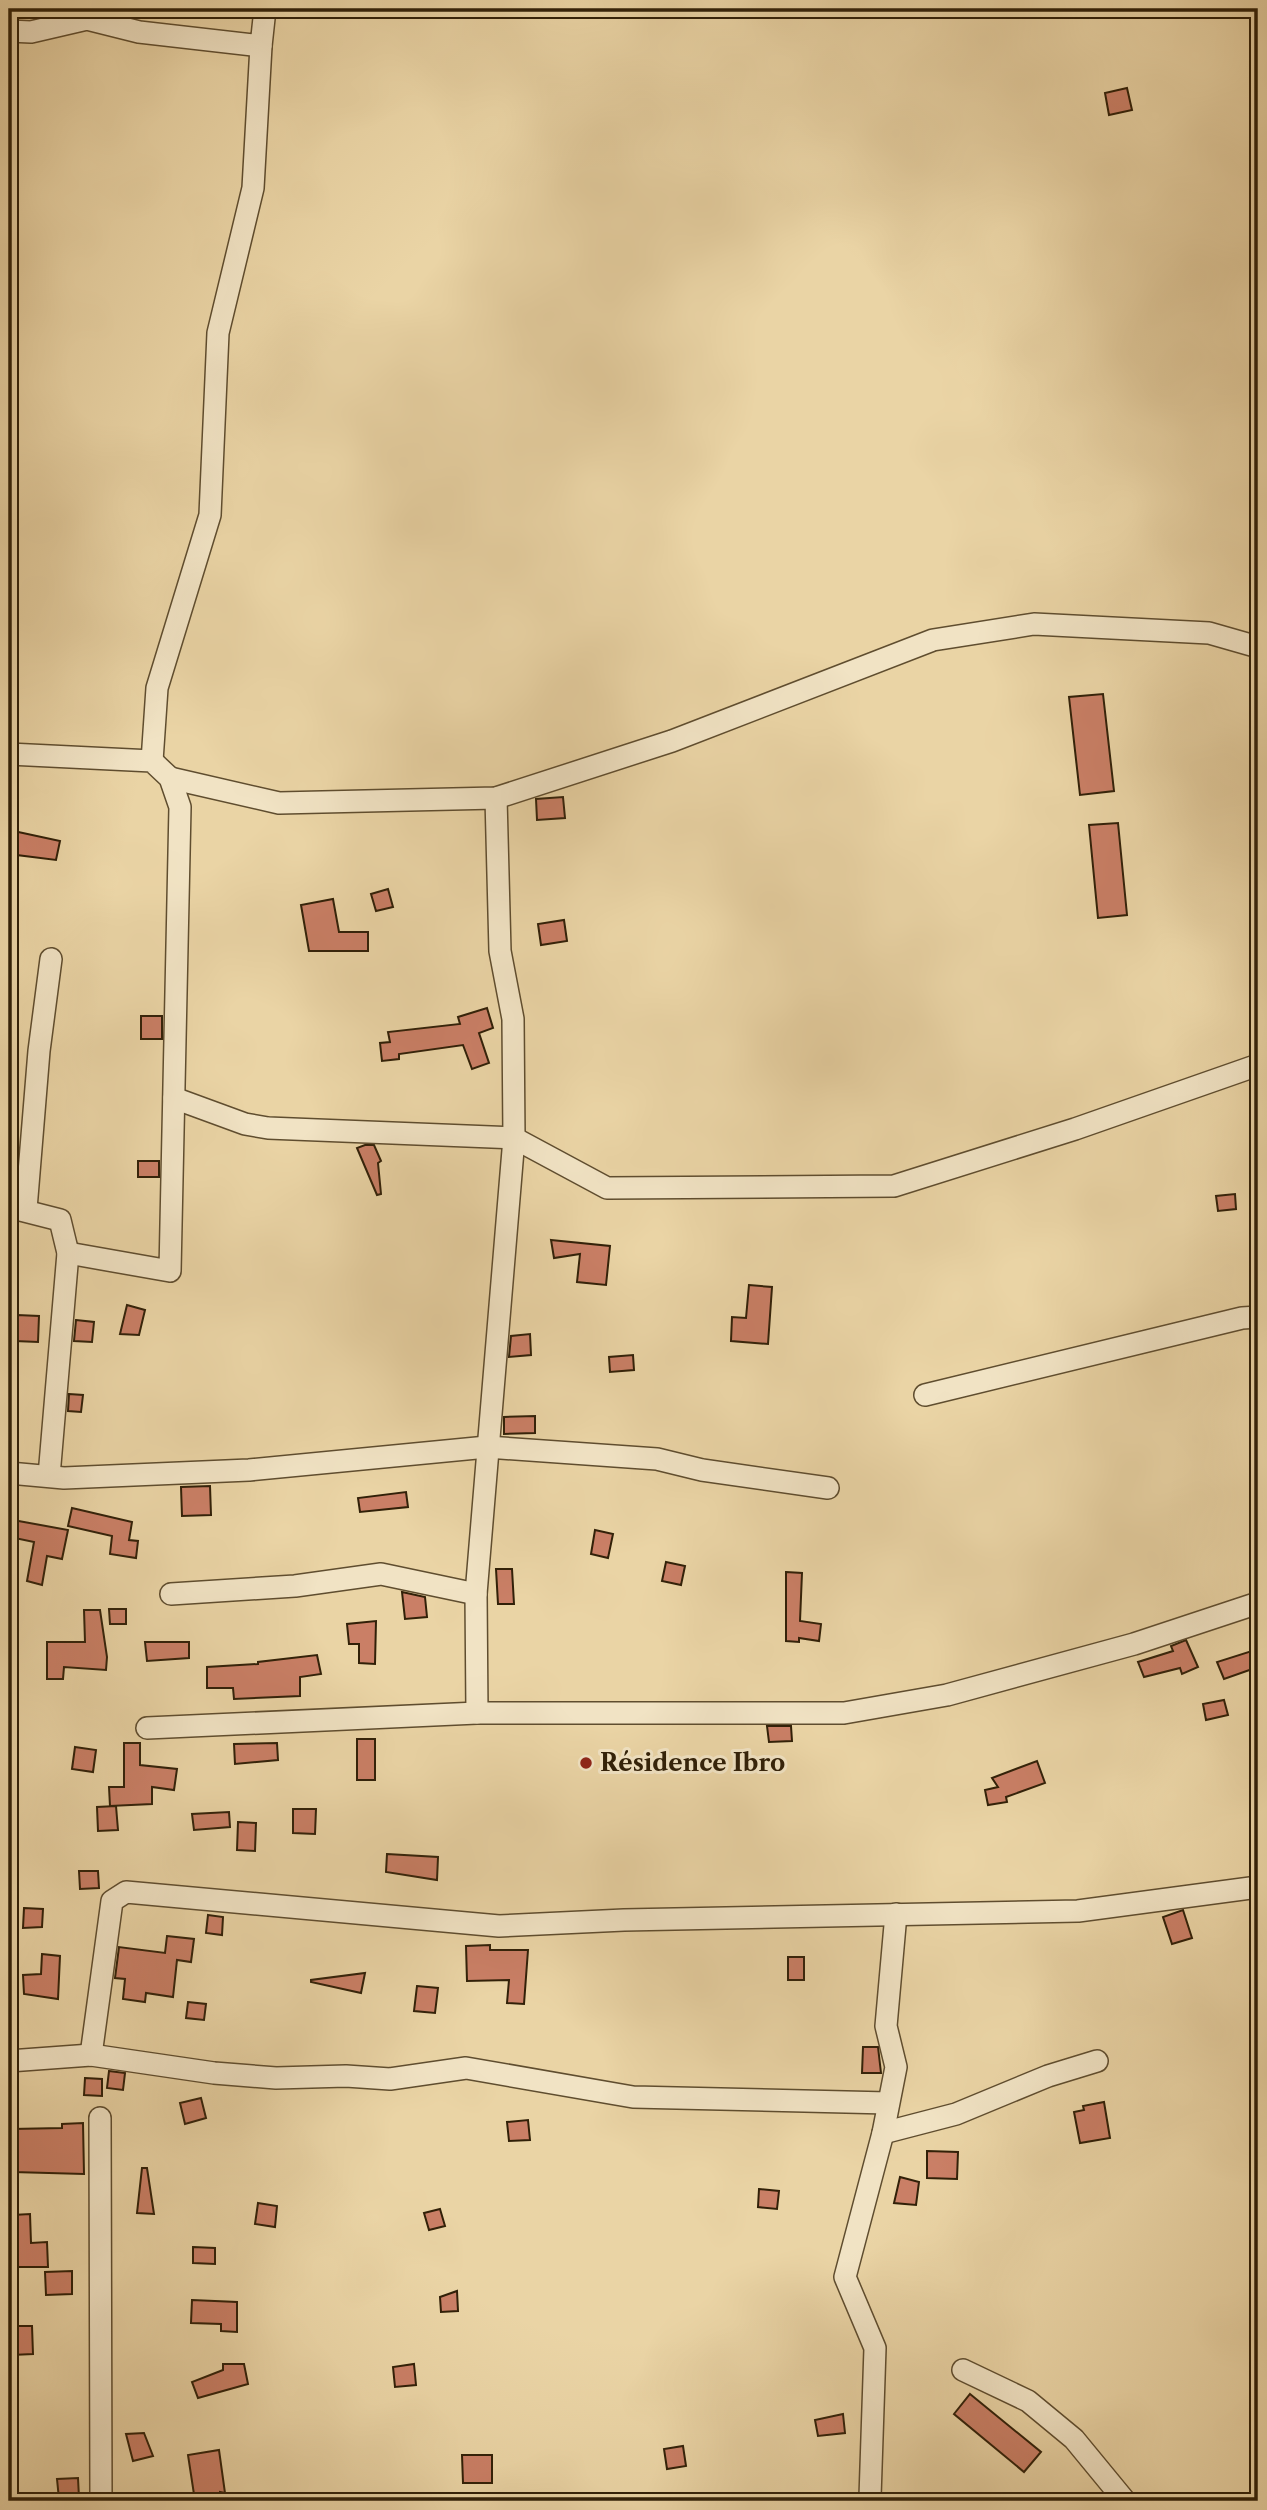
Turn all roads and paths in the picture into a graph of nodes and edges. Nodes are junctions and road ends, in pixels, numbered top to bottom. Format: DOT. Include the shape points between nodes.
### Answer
graph roads {
  1 [pos="265,9"];
  2 [pos="9,31"];
  3 [pos="261,46"];
  4 [pos="1258,647"];
  5 [pos="9,754"];
  6 [pos="152,761"];
  7 [pos="170,778"];
  8 [pos="496,798"];
  9 [pos="51,959"];
  10 [pos="1258,1065"];
  11 [pos="174,1097"];
  12 [pos="514,1138"];
  13 [pos="17,1208"];
  14 [pos="68,1252"];
  15 [pos="1258,1317"];
  16 [pos="925,1395"];
  17 [pos="487,1447"];
  18 [pos="9,1472"];
  19 [pos="49,1476"];
  20 [pos="828,1488"];
  21 [pos="171,1594"];
  22 [pos="476,1594"];
  23 [pos="1258,1603"];
  24 [pos="477,1713"];
  25 [pos="147,1728"];
  26 [pos="1258,1887"];
  27 [pos="896,1914"];
  28 [pos="91,2055"];
  29 [pos="9,2061"];
  30 [pos="1097,2062"];
  31 [pos="888,2103"];
  32 [pos="100,2118"];
  33 [pos="883,2133"];
  34 [pos="963,2371"];
  35 [pos="870,2497"];
  36 [pos="101,2501"];
  37 [pos="1125,2501"];
  1 -- 3 [label="street"];
  2 -- 3 [label="street" via="31,32 88,19 139,32"];
  3 -- 6 [label="street" via="253,188 218,333 210,515 157,688"];
  4 -- 8 [label="street" via="1209,633 1034,624 933,640 672,741"];
  5 -- 6 [label="street"];
  6 -- 7 [label="street"];
  7 -- 8 [label="street" via="279,803"];
  7 -- 11 [label="street" via="180,807"];
  8 -- 12 [label="street" via="500,951 513,1019"];
  9 -- 13 [label="street"];
  10 -- 12 [label="street" via="894,1186 607,1188"];
  11 -- 12 [label="street" via="268,1128"];
  11 -- 14 [label="street" via="170,1271"];
  12 -- 17 [label="street"];
  13 -- 14 [label="street" via="60,1220"];
  14 -- 19 [label="street"];
  15 -- 16 [label="street"];
  17 -- 19 [label="street" via="249,1470"];
  17 -- 20 [label="street" via="657,1459"];
  17 -- 22 [label="street"];
  18 -- 19 [label="street"];
  21 -- 22 [label="street" via="295,1586 381,1574"];
  22 -- 24 [label="street"];
  23 -- 24 [label="street" via="1134,1644 947,1695 844,1713"];
  24 -- 25 [label="street"];
  26 -- 27 [label="street" via="1077,1911"];
  27 -- 28 [label="street" via="499,1926 126,1892 112,1901"];
  27 -- 31 [label="street" via="886,2025 896,2067"];
  28 -- 29 [label="street"];
  28 -- 31 [label="street" via="276,2078 390,2079 466,2068 633,2097"];
  30 -- 33 [label="street" via="1048,2076 956,2114"];
  31 -- 33 [label="street"];
  32 -- 36 [label="street"];
  33 -- 35 [label="street" via="845,2277 875,2348"];
  34 -- 37 [label="street" via="1028,2401 1074,2440"];
}
